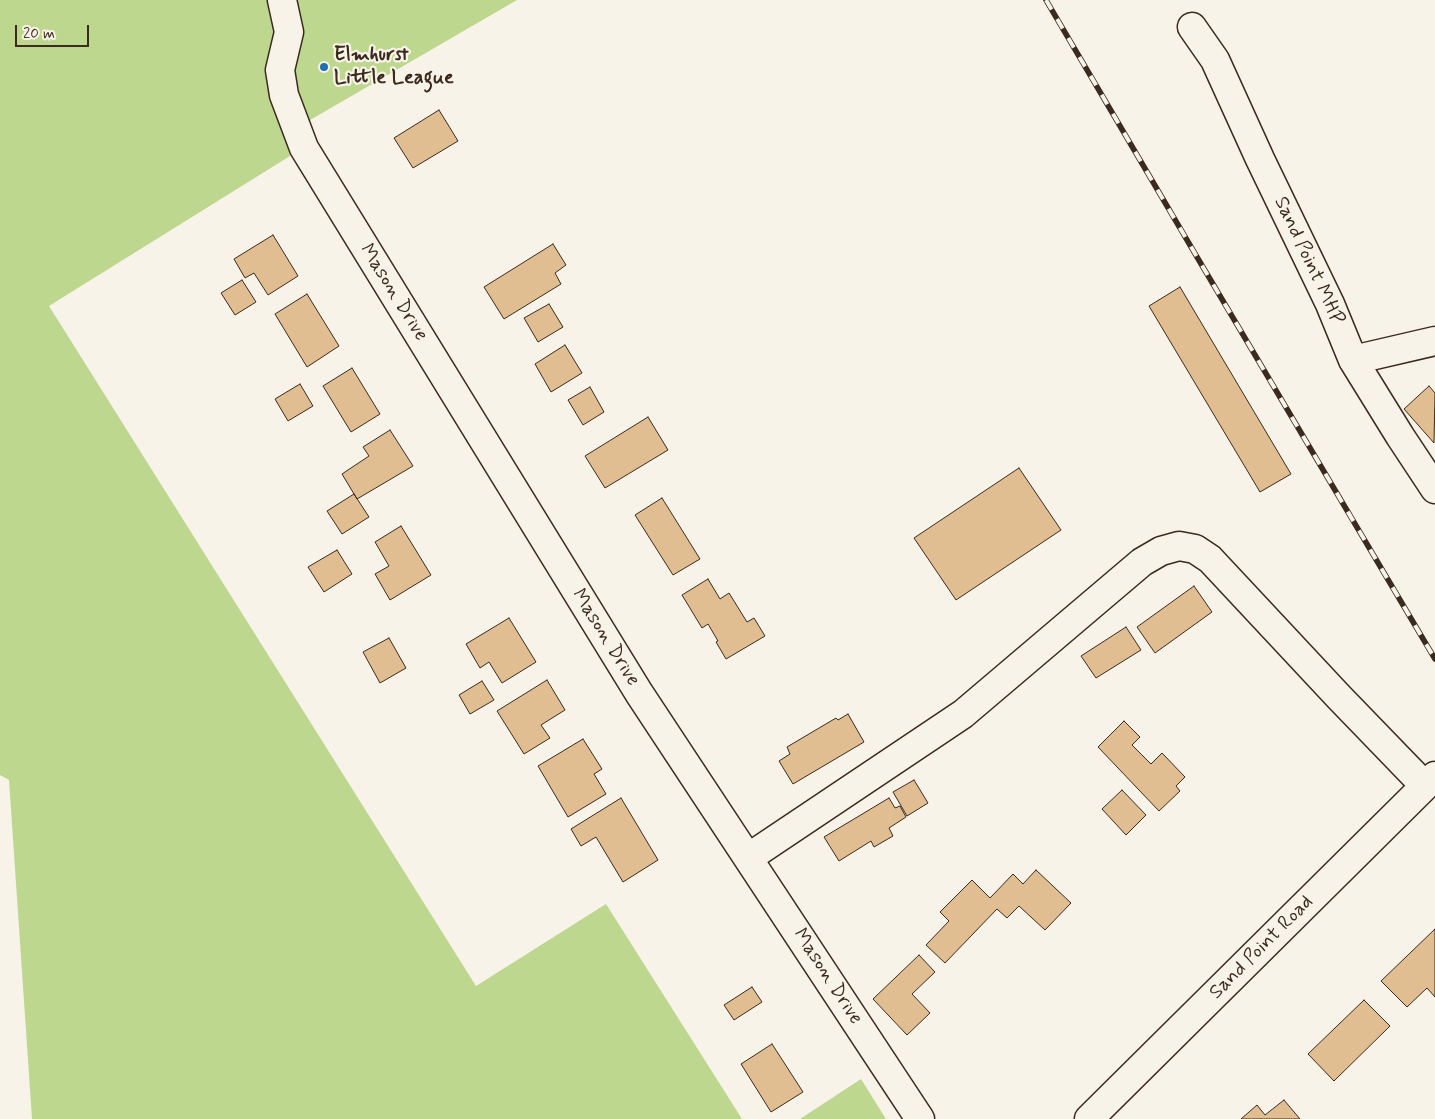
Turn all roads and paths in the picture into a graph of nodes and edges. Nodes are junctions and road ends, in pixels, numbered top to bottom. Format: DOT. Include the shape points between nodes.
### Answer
graph roads {
  1 [pos="282,0"];
  2 [pos="1192,27"];
  3 [pos="1435,341"];
  4 [pos="1353,360"];
  5 [pos="1435,489"];
  6 [pos="1430,781"];
  7 [pos="748,858"];
  8 [pos="920,1119"];
  9 [pos="1089,1119"];
  1 -- 7 [label="street, Mason Drive" via="289,32 280,70 284,95 304,148 639,692"];
  2 -- 4 [label="street, Sand Point MHP" via="1215,60 1330,304"];
  3 -- 4 [label="street"];
  4 -- 5 [label="street, Sand Point MHP"];
  6 -- 7 [label="street" via="1338,696 1210,559 1196,549 1179,546 1161,551 1142,562 963,714"];
  6 -- 9 [label="street, Sand Point Road"];
  7 -- 8 [label="street, Mason Drive"];
}
